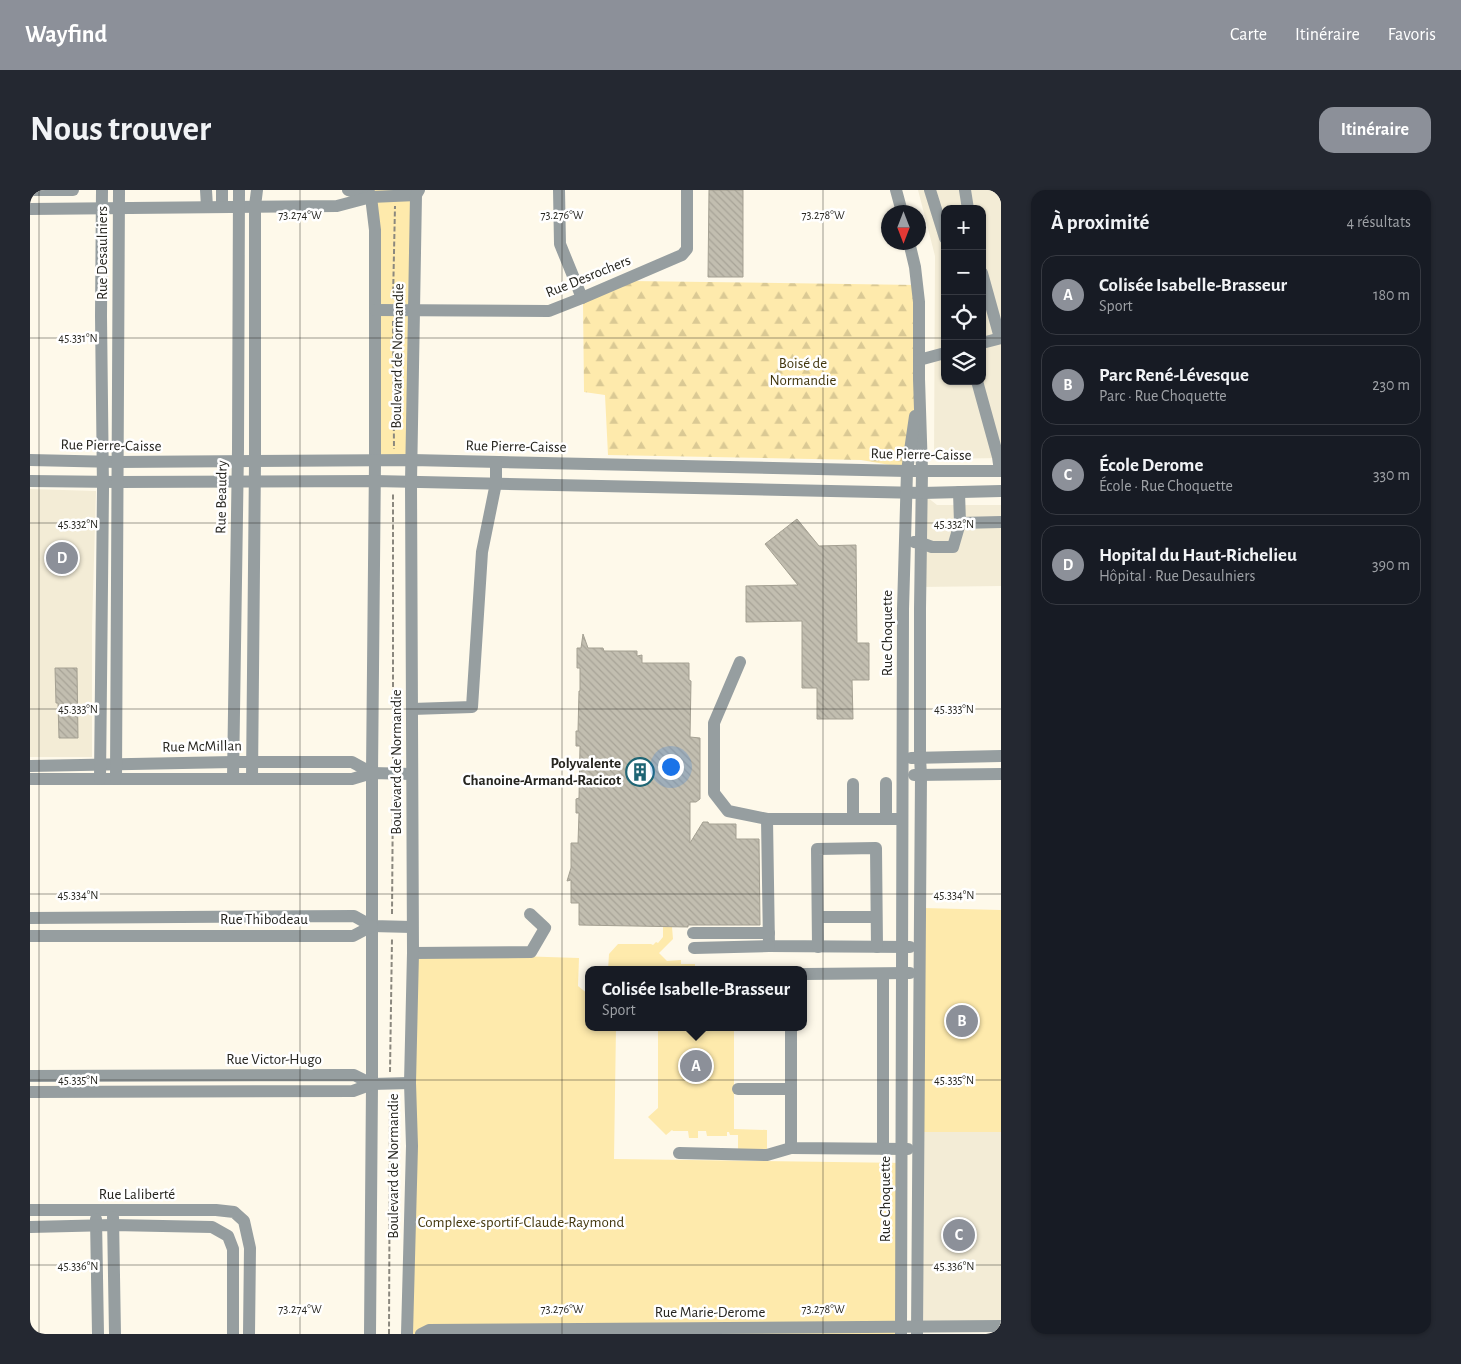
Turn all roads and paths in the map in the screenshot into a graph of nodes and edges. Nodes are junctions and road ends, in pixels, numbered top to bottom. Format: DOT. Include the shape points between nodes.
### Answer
graph roads {
  1 [pos="30,190"];
  2 [pos="58,190"];
  3 [pos="74,190"];
  4 [pos="102,190"];
  5 [pos="119,190"];
  6 [pos="206,190"];
  7 [pos="222,190"];
  8 [pos="239,190"];
  9 [pos="257,190"];
  10 [pos="348,190"];
  11 [pos="559,190"];
  12 [pos="687,190"];
  13 [pos="896,190"];
  14 [pos="930,190"];
  15 [pos="965,190"];
  16 [pos="417,192"];
  17 [pos="369,194"];
  18 [pos="900,205"];
  19 [pos="967,205"];
  20 [pos="255,206"];
  21 [pos="207,207"];
  22 [pos="222,207"];
  23 [pos="239,207"];
  24 [pos="118,208"];
  25 [pos="30,209"];
  26 [pos="59,209"];
  27 [pos="75,209"];
  28 [pos="102,209"];
  29 [pos="941,225"];
  30 [pos="911,250"];
  31 [pos="986,287"];
  32 [pos="238,293"];
  33 [pos="255,293"];
  34 [pos="582,298"];
  35 [pos="375,310"];
  36 [pos="414,310"];
  37 [pos="101,316"];
  38 [pos="118,317"];
  39 [pos="1000,338"];
  40 [pos="986,342"];
  41 [pos="941,354"];
  42 [pos="239,360"];
  43 [pos="255,360"];
  44 [pos="920,360"];
  45 [pos="920,379"];
  46 [pos="978,385"];
  47 [pos="998,444"];
  48 [pos="30,460"];
  49 [pos="412,460"];
  50 [pos="238,461"];
  51 [pos="375,461"];
  52 [pos="101,462"];
  53 [pos="118,462"];
  54 [pos="255,462"];
  55 [pos="496,462"];
  56 [pos="543,463"];
  57 [pos="612,464"];
  58 [pos="689,466"];
  59 [pos="907,470"];
  60 [pos="1001,470"];
  61 [pos="922,471"];
  62 [pos="30,481"];
  63 [pos="238,481"];
  64 [pos="375,481"];
  65 [pos="102,482"];
  66 [pos="118,482"];
  67 [pos="254,482"];
  68 [pos="411,482"];
  69 [pos="496,483"];
  70 [pos="542,484"];
  71 [pos="610,486"];
  72 [pos="688,487"];
  73 [pos="1001,491"];
  74 [pos="907,492"];
  75 [pos="959,492"];
  76 [pos="922,493"];
  77 [pos="1001,522"];
  78 [pos="960,523"];
  79 [pos="904,542"];
  80 [pos="921,542"];
  81 [pos="903,609"];
  82 [pos="920,609"];
  83 [pos="102,612"];
  84 [pos="116,612"];
  85 [pos="234,635"];
  86 [pos="253,635"];
  87 [pos="740,662"];
  88 [pos="412,709"];
  89 [pos="1001,756"];
  90 [pos="903,758"];
  91 [pos="920,758"];
  92 [pos="234,762"];
  93 [pos="252,762"];
  94 [pos="100,764"];
  95 [pos="116,764"];
  96 [pos="30,766"];
  97 [pos="372,773"];
  98 [pos="412,774"];
  99 [pos="1001,774"];
  100 [pos="921,775"];
  101 [pos="903,776"];
  102 [pos="233,778"];
  103 [pos="30,779"];
  104 [pos="100,779"];
  105 [pos="116,779"];
  106 [pos="252,779"];
  107 [pos="886,783"];
  108 [pos="853,784"];
  109 [pos="767,819"];
  110 [pos="853,819"];
  111 [pos="886,819"];
  112 [pos="902,819"];
  113 [pos="902,888"];
  114 [pos="920,888"];
  115 [pos="530,914"];
  116 [pos="153,917"];
  117 [pos="818,917"];
  118 [pos="876,917"];
  119 [pos="30,918"];
  120 [pos="372,926"];
  121 [pos="412,927"];
  122 [pos="693,933"];
  123 [pos="769,933"];
  124 [pos="153,935"];
  125 [pos="30,936"];
  126 [pos="769,946"];
  127 [pos="818,947"];
  128 [pos="877,947"];
  129 [pos="902,947"];
  130 [pos="920,947"];
  131 [pos="694,948"];
  132 [pos="413,953"];
  133 [pos="920,973"];
  134 [pos="807,974"];
  135 [pos="882,974"];
  136 [pos="902,974"];
  137 [pos="791,1031"];
  138 [pos="901,1065"];
  139 [pos="918,1065"];
  140 [pos="30,1076"];
  141 [pos="174,1076"];
  142 [pos="410,1083"];
  143 [pos="372,1084"];
  144 [pos="738,1089"];
  145 [pos="791,1089"];
  146 [pos="30,1092"];
  147 [pos="174,1092"];
  148 [pos="791,1148"];
  149 [pos="883,1149"];
  150 [pos="901,1149"];
  151 [pos="918,1149"];
  152 [pos="679,1153"];
  153 [pos="30,1210"];
  154 [pos="95,1210"];
  155 [pos="112,1210"];
  156 [pos="242,1220"];
  157 [pos="113,1225"];
  158 [pos="97,1226"];
  159 [pos="30,1227"];
  160 [pos="228,1236"];
  161 [pos="1001,1326"];
  162 [pos="901,1330"];
  163 [pos="917,1330"];
  164 [pos="547,1332"];
  165 [pos="98,1334"];
  166 [pos="115,1334"];
  167 [pos="232,1334"];
  168 [pos="249,1334"];
  169 [pos="370,1334"];
  170 [pos="407,1334"];
  171 [pos="421,1334"];
  1 -- 2 [label="street"];
  2 -- 3 [label="street"];
  2 -- 26 [label="street"];
  3 -- 27 [label="street"];
  4 -- 28 [label="street, Rue Desaulniers"];
  5 -- 24 [label="street, Rue Desaulniers"];
  6 -- 21 [label="street"];
  7 -- 22 [label="street"];
  8 -- 23 [label="street, Rue Beaudry"];
  9 -- 20 [label="street"];
  10 -- 17 [label="street"];
  11 -- 34 [label="street" via="560,244"];
  12 -- 34 [label="street, Rue Desrochers" via="687,249 682,255"];
  13 -- 18 [label="street"];
  14 -- 29 [label="street"];
  15 -- 19 [label="street"];
  16 -- 17 [label="street"];
  16 -- 36 [label="street, Boulevard de Normandie"];
  17 -- 20 [label="street" via="337,206"];
  17 -- 35 [label="street, Boulevard de Normandie" via="375,230"];
  20 -- 23 [label="street"];
  20 -- 33 [label="street"];
  21 -- 22 [label="street"];
  21 -- 24 [label="street"];
  22 -- 23 [label="street"];
  23 -- 32 [label="street, Rue Beaudry"];
  24 -- 28 [label="street"];
  24 -- 38 [label="street, Rue Desaulniers"];
  25 -- 26 [label="street"];
  26 -- 27 [label="street"];
  27 -- 28 [label="street"];
  28 -- 37 [label="street, Rue Desaulniers"];
  30 -- 44 [label="street, Rue Choquette" via="920,302"];
  31 -- 39 [label="street"];
  32 -- 33 [label="street"];
  32 -- 42 [label="street, Rue Beaudry"];
  33 -- 43 [label="street"];
  34 -- 36 [label="street, Rue Desrochers" via="549,311"];
  35 -- 36 [label="street, Rue Desrochers"];
  35 -- 51 [label="street, Boulevard de Normandie"];
  36 -- 49 [label="street, Boulevard de Normandie"];
  37 -- 38 [label="street, Rue Desaulniers"];
  37 -- 52 [label="street, Rue Desaulniers"];
  38 -- 53 [label="street, Rue Desaulniers"];
  39 -- 40 [label="street"];
  41 -- 44 [label="street"];
  42 -- 43 [label="street"];
  42 -- 50 [label="street, Rue Beaudry"];
  43 -- 54 [label="street"];
  44 -- 45 [label="street, Rue Choquette"];
  45 -- 59 [label="street, Rue Choquette"];
  45 -- 61 [label="street, Rue Choquette"];
  46 -- 47 [label="street"];
  47 -- 60 [label="street"];
  48 -- 52 [label="street, Rue Pierre-Caisse"];
  49 -- 51 [label="street, Rue Pierre-Caisse"];
  49 -- 55 [label="street, Rue Pierre-Caisse"];
  49 -- 68 [label="street, Boulevard de Normandie"];
  50 -- 53 [label="street, Rue Pierre-Caisse"];
  50 -- 54 [label="street, Rue Pierre-Caisse"];
  50 -- 63 [label="street, Rue Beaudry"];
  51 -- 54 [label="street, Rue Pierre-Caisse"];
  51 -- 64 [label="street, Boulevard de Normandie"];
  52 -- 53 [label="street, Rue Pierre-Caisse"];
  52 -- 65 [label="street, Rue Desaulniers"];
  53 -- 66 [label="street, Rue Desaulniers"];
  54 -- 67 [label="street"];
  55 -- 56 [label="street, Rue Pierre-Caisse"];
  55 -- 69 [label="street"];
  56 -- 57 [label="street, Rue Pierre-Caisse"];
  56 -- 70 [label="street"];
  57 -- 58 [label="street, Rue Pierre-Caisse"];
  57 -- 71 [label="street"];
  58 -- 59 [label="street, Rue Pierre-Caisse"];
  58 -- 72 [label="street"];
  59 -- 61 [label="street, Rue Pierre-Caisse"];
  59 -- 74 [label="street, Rue Choquette"];
  60 -- 61 [label="street, Rue Pierre-Caisse"];
  61 -- 76 [label="street, Rue Choquette"];
  62 -- 65 [label="street"];
  63 -- 66 [label="street"];
  63 -- 67 [label="street"];
  63 -- 85 [label="street, Rue Beaudry"];
  64 -- 67 [label="street"];
  64 -- 68 [label="street"];
  64 -- 97 [label="street, Boulevard de Normandie"];
  65 -- 66 [label="street"];
  65 -- 83 [label="street, Rue Desaulniers"];
  66 -- 84 [label="street, Rue Desaulniers"];
  67 -- 86 [label="street"];
  68 -- 69 [label="street"];
  68 -- 88 [label="street, Boulevard de Normandie"];
  69 -- 70 [label="street"];
  69 -- 88 [label="street" via="482,552 472,707"];
  70 -- 71 [label="street"];
  71 -- 72 [label="street"];
  72 -- 74 [label="street"];
  73 -- 75 [label="street"];
  74 -- 76 [label="street"];
  74 -- 79 [label="street, Rue Choquette"];
  75 -- 76 [label="street"];
  75 -- 78 [label="street"];
  76 -- 80 [label="street, Rue Choquette"];
  77 -- 78 [label="street"];
  78 -- 80 [label="street" via="953,547 932,547"];
  79 -- 80 [label="street"];
  79 -- 81 [label="street, Rue Choquette"];
  80 -- 82 [label="street, Rue Choquette"];
  81 -- 82 [label="street"];
  81 -- 90 [label="street, Rue Choquette"];
  82 -- 91 [label="street, Rue Choquette"];
  83 -- 84 [label="street"];
  83 -- 94 [label="street, Rue Desaulniers"];
  84 -- 95 [label="street, Rue Desaulniers"];
  85 -- 86 [label="street"];
  85 -- 92 [label="street, Rue Beaudry"];
  86 -- 93 [label="street"];
  87 -- 109 [label="street" via="714,723 714,793 728,811"];
  88 -- 98 [label="street, Boulevard de Normandie"];
  89 -- 91 [label="street"];
  90 -- 91 [label="street"];
  90 -- 101 [label="street, Rue Choquette"];
  91 -- 100 [label="street, Rue Choquette"];
  92 -- 93 [label="street, Rue McMillan"];
  92 -- 95 [label="street, Rue McMillan"];
  92 -- 102 [label="street, Rue Beaudry"];
  93 -- 97 [label="street, Rue McMillan" via="352,762"];
  93 -- 106 [label="street"];
  94 -- 95 [label="street, Rue McMillan"];
  94 -- 96 [label="street, Rue McMillan"];
  94 -- 104 [label="street, Rue Desaulniers"];
  95 -- 105 [label="street, Rue Desaulniers"];
  97 -- 98 [label="street, Rue McMillan"];
  97 -- 106 [label="street, Rue McMillan" via="352,779"];
  97 -- 120 [label="street, Boulevard de Normandie"];
  98 -- 121 [label="street, Boulevard de Normandie"];
  99 -- 100 [label="street"];
  100 -- 101 [label="street"];
  100 -- 114 [label="street, Rue Choquette"];
  101 -- 112 [label="street, Rue Choquette"];
  102 -- 105 [label="street, Rue McMillan"];
  102 -- 106 [label="street, Rue McMillan"];
  103 -- 104 [label="street, Rue McMillan"];
  104 -- 105 [label="street, Rue McMillan"];
  107 -- 111 [label="street"];
  108 -- 110 [label="street"];
  109 -- 110 [label="street"];
  109 -- 123 [label="street"];
  110 -- 111 [label="street"];
  111 -- 112 [label="street"];
  112 -- 113 [label="street, Rue Choquette"];
  113 -- 114 [label="street"];
  113 -- 129 [label="street, Rue Choquette"];
  114 -- 130 [label="street, Rue Choquette"];
  115 -- 132 [label="street" via="544,928 531,952"];
  116 -- 119 [label="street, Rue Thibodeau"];
  116 -- 120 [label="street, Rue Thibodeau" via="354,916"];
  116 -- 124 [label="street"];
  117 -- 118 [label="street"];
  117 -- 118 [label="street" via="817,848 876,848"];
  117 -- 127 [label="street"];
  118 -- 128 [label="street"];
  120 -- 121 [label="street, Rue Thibodeau"];
  120 -- 124 [label="street, Rue Thibodeau" via="353,936"];
  120 -- 143 [label="street, Boulevard de Normandie"];
  121 -- 132 [label="street, Boulevard de Normandie"];
  122 -- 123 [label="street"];
  123 -- 126 [label="street"];
  124 -- 125 [label="street, Rue Thibodeau"];
  126 -- 127 [label="street"];
  126 -- 131 [label="street"];
  127 -- 128 [label="street"];
  128 -- 129 [label="street"];
  129 -- 130 [label="street"];
  129 -- 136 [label="street, Rue Choquette"];
  130 -- 133 [label="street, Rue Choquette"];
  132 -- 142 [label="street, Boulevard de Normandie"];
  133 -- 136 [label="street"];
  133 -- 139 [label="street, Rue Choquette"];
  134 -- 135 [label="street"];
  135 -- 136 [label="street"];
  135 -- 149 [label="street"];
  136 -- 138 [label="street, Rue Choquette"];
  137 -- 145 [label="street"];
  138 -- 139 [label="street"];
  138 -- 150 [label="street, Rue Choquette"];
  139 -- 151 [label="street, Rue Choquette"];
  140 -- 141 [label="street, Rue Victor-Hugo"];
  141 -- 143 [label="street, Rue Victor-Hugo" via="354,1075"];
  141 -- 147 [label="street"];
  142 -- 143 [label="street, Rue Victor-Hugo"];
  142 -- 170 [label="street, Boulevard de Normandie" via="412,1146"];
  143 -- 147 [label="street, Rue Victor-Hugo" via="353,1091"];
  143 -- 169 [label="street, Boulevard de Normandie"];
  144 -- 145 [label="street"];
  145 -- 148 [label="street"];
  146 -- 147 [label="street, Rue Victor-Hugo"];
  148 -- 149 [label="street"];
  148 -- 152 [label="street" via="767,1155"];
  149 -- 150 [label="street"];
  150 -- 151 [label="street"];
  150 -- 162 [label="street, Rue Choquette"];
  151 -- 163 [label="street, Rue Choquette"];
  153 -- 154 [label="street, Rue Laliberté"];
  154 -- 155 [label="street, Rue Laliberté"];
  154 -- 158 [label="street"];
  155 -- 156 [label="street, Rue Laliberté" via="216,1210 234,1212"];
  155 -- 157 [label="street"];
  156 -- 160 [label="street"];
  156 -- 168 [label="street" via="250,1248"];
  157 -- 158 [label="street, Rue Laliberté"];
  157 -- 160 [label="street, Rue Laliberté" via="212,1227"];
  157 -- 166 [label="street"];
  158 -- 159 [label="street, Rue Laliberté"];
  158 -- 165 [label="street"];
  160 -- 167 [label="street" via="233,1249"];
  161 -- 163 [label="street, Rue Marie-Derome"];
  162 -- 163 [label="street, Rue Marie-Derome"];
  162 -- 164 [label="street, Rue Marie-Derome"];
  164 -- 171 [label="street, Rue Marie-Derome" via="429,1330"];
}
